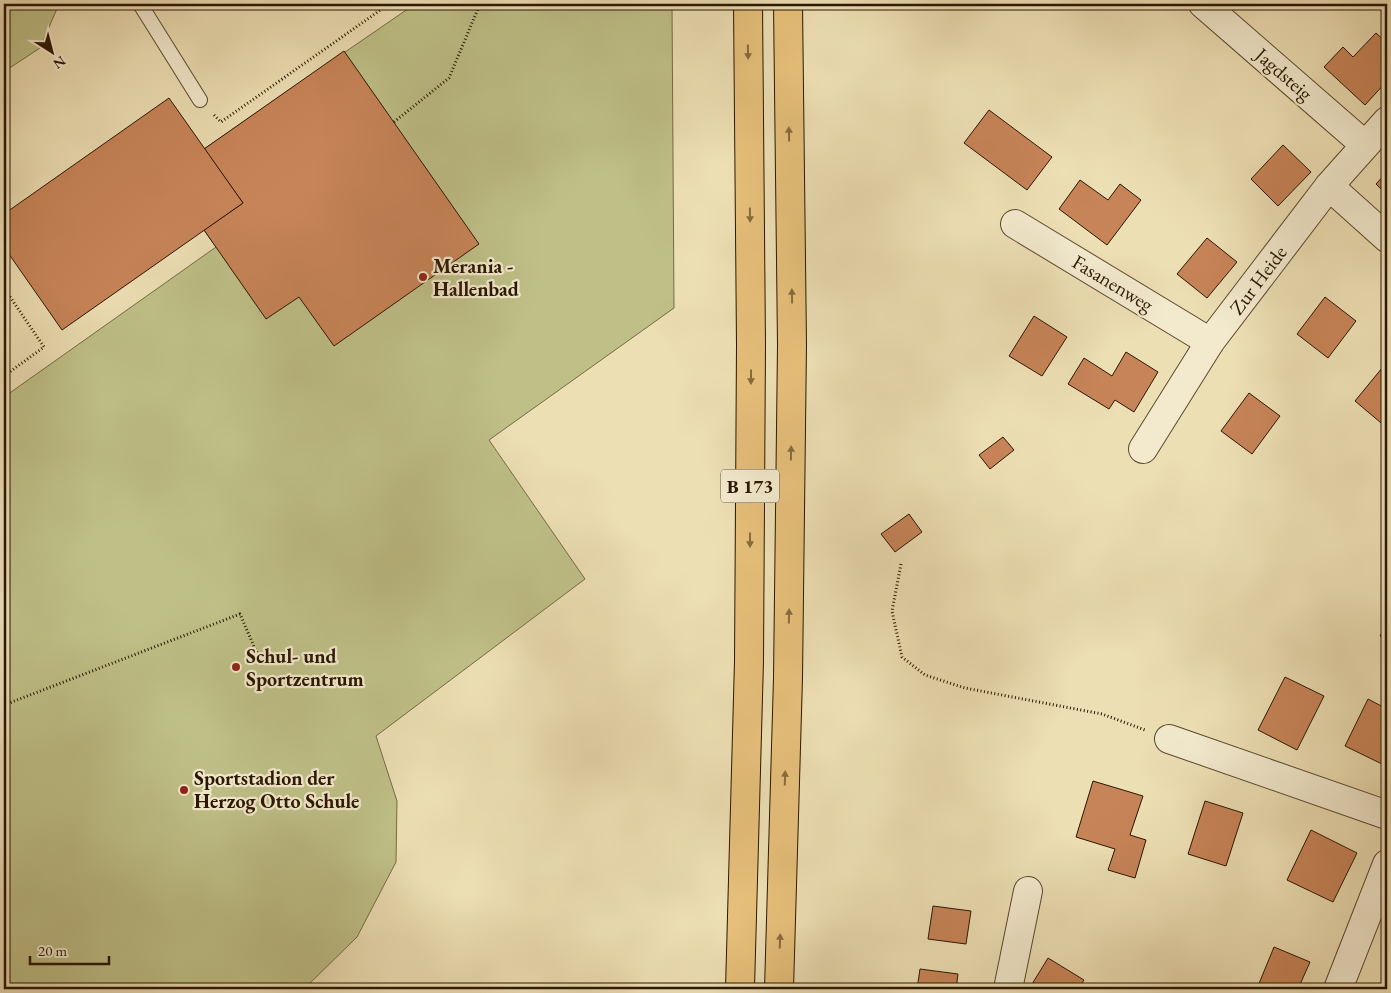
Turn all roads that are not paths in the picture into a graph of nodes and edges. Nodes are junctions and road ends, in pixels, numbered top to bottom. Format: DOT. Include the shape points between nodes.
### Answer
graph roads {
  1 [pos="140,4"];
  2 [pos="748,4"];
  3 [pos="788,4"];
  4 [pos="1203,4"];
  5 [pos="200,100"];
  6 [pos="1387,121"];
  7 [pos="1365,144"];
  8 [pos="1329,186"];
  9 [pos="1015,224"];
  10 [pos="1387,238"];
  11 [pos="1210,342"];
  12 [pos="1143,449"];
  13 [pos="1169,739"];
  14 [pos="1387,815"];
  15 [pos="1387,864"];
  16 [pos="1028,891"];
  17 [pos="740,989"];
  18 [pos="779,989"];
  19 [pos="1008,989"];
  20 [pos="1338,989"];
  1 -- 5 [label="lane"];
  2 -- 17 [label="highway, B 173, one-way" via="749,631"];
  18 -- 3 [label="highway, B 173, one-way" via="788,678 792,345"];
  4 -- 7 [label="street, Jagdsteig"];
  6 -- 7 [label="street, Zur Heide"];
  7 -- 8 [label="street, Zur Heide"];
  8 -- 10 [label="street"];
  8 -- 11 [label="street, Zur Heide"];
  9 -- 11 [label="street, Fasanenweg"];
  11 -- 12 [label="street, Zur Heide"];
  13 -- 14 [label="street"];
  15 -- 20 [label="street"];
  16 -- 19 [label="street"];
}
